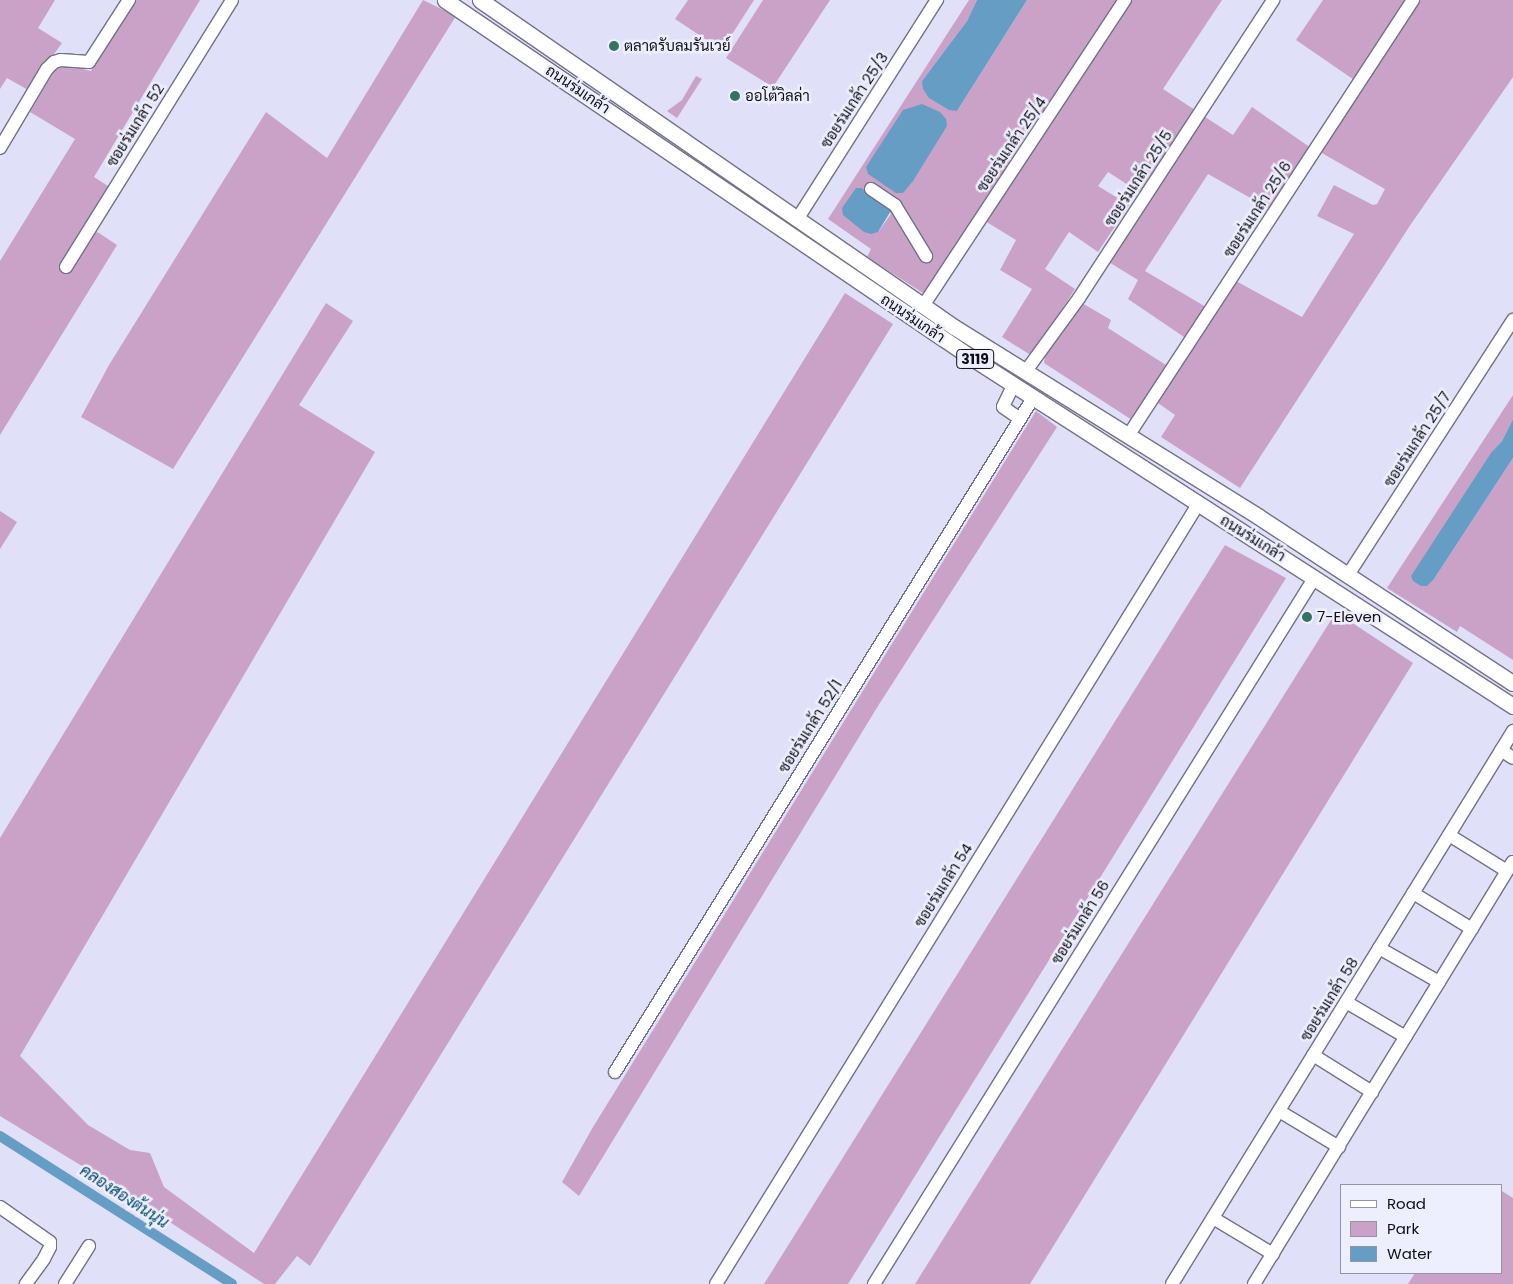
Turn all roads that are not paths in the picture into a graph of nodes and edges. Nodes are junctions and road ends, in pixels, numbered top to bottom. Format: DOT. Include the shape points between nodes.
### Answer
graph roads {
  1 [pos="129,0"];
  2 [pos="232,0"];
  3 [pos="445,0"];
  4 [pos="480,0"];
  5 [pos="937,0"];
  6 [pos="1125,0"];
  7 [pos="1273,0"];
  8 [pos="1413,0"];
  9 [pos="0,148"];
  10 [pos="871,189"];
  11 [pos="798,218"];
  12 [pos="926,256"];
  13 [pos="66,267"];
  14 [pos="923,306"];
  15 [pos="1513,320"];
  16 [pos="1026,372"];
  17 [pos="1014,384"];
  18 [pos="1033,398"];
  19 [pos="1019,418"];
  20 [pos="1128,436"];
  21 [pos="1198,503"];
  22 [pos="1348,576"];
  23 [pos="1315,577"];
  24 [pos="1513,683"];
  25 [pos="1513,706"];
  26 [pos="1513,731"];
  27 [pos="1501,750"];
  28 [pos="1513,758"];
  29 [pos="1449,835"];
  30 [pos="1510,867"];
  31 [pos="1413,893"];
  32 [pos="1472,929"];
  33 [pos="1379,948"];
  34 [pos="1439,982"];
  35 [pos="1346,1002"];
  36 [pos="1406,1037"];
  37 [pos="1313,1055"];
  38 [pos="615,1072"];
  39 [pos="1372,1092"];
  40 [pos="1279,1111"];
  41 [pos="1339,1147"];
  42 [pos="0,1207"];
  43 [pos="1213,1218"];
  44 [pos="89,1246"];
  45 [pos="1272,1254"];
  46 [pos="26,1284"];
  47 [pos="65,1284"];
  48 [pos="716,1284"];
  49 [pos="874,1284"];
  50 [pos="1172,1284"];
  51 [pos="1254,1284"];
  1 -- 9 [label="street" via="89,62 60,60 47,69"];
  2 -- 13 [label="street, ซอยร่มเกล้า 52"];
  3 -- 17 [label="main road, ถนนร่มเกล้า / 3119"];
  4 -- 11 [label="main road, ถนนร่มเกล้า / 3119"];
  5 -- 11 [label="street, ซอยร่มเกล้า 25/3"];
  6 -- 14 [label="street, ซอยร่มเกล้า 25/4"];
  7 -- 16 [label="street, ซอยร่มเกล้า 25/5" via="1079,298"];
  8 -- 20 [label="street, ซอยร่มเกล้า 25/6"];
  10 -- 12 [label="street" via="895,204"];
  11 -- 14 [label="main road, ถนนร่มเกล้า / 3119"];
  14 -- 16 [label="main road, ถนนร่มเกล้า / 3119"];
  15 -- 22 [label="street, ซอยร่มเกล้า 25/7"];
  16 -- 20 [label="main road, ถนนร่มเกล้า / 3119"];
  17 -- 18 [label="main road, ถนนร่มเกล้า / 3119"];
  17 -- 19 [label="street" via="1003,407"];
  18 -- 19 [label="street, ซอยร่มเกล้า 52/1"];
  18 -- 21 [label="main road, ถนนร่มเกล้า / 3119"];
  19 -- 38 [label="street, ซอยร่มเกล้า 52/1"];
  20 -- 22 [label="main road, ถนนร่มเกล้า / 3119"];
  21 -- 23 [label="main road, ถนนร่มเกล้า / 3119"];
  21 -- 48 [label="street, ซอยร่มเกล้า 54"];
  22 -- 24 [label="main road, ถนนร่มเกล้า / 3119"];
  23 -- 25 [label="main road, ถนนร่มเกล้า / 3119"];
  23 -- 49 [label="street, ซอยร่มเกล้า 56"];
  26 -- 27 [label="street, ซอยร่มเกล้า 58"];
  27 -- 28 [label="street"];
  27 -- 29 [label="street, ซอยร่มเกล้า 58"];
  29 -- 30 [label="street"];
  29 -- 31 [label="street, ซอยร่มเกล้า 58"];
  30 -- 32 [label="street"];
  31 -- 32 [label="street"];
  31 -- 33 [label="street, ซอยร่มเกล้า 58"];
  32 -- 34 [label="street"];
  33 -- 34 [label="street"];
  33 -- 35 [label="street, ซอยร่มเกล้า 58"];
  34 -- 36 [label="street"];
  35 -- 36 [label="street"];
  35 -- 37 [label="street, ซอยร่มเกล้า 58"];
  36 -- 39 [label="street"];
  37 -- 39 [label="street"];
  37 -- 40 [label="street, ซอยร่มเกล้า 58"];
  39 -- 41 [label="street"];
  40 -- 41 [label="street"];
  40 -- 43 [label="street, ซอยร่มเกล้า 58"];
  41 -- 45 [label="street"];
  42 -- 46 [label="street" via="50,1242 44,1258"];
  43 -- 45 [label="street"];
  43 -- 50 [label="street, ซอยร่มเกล้า 58"];
  44 -- 47 [label="street"];
  45 -- 51 [label="street"];
}
